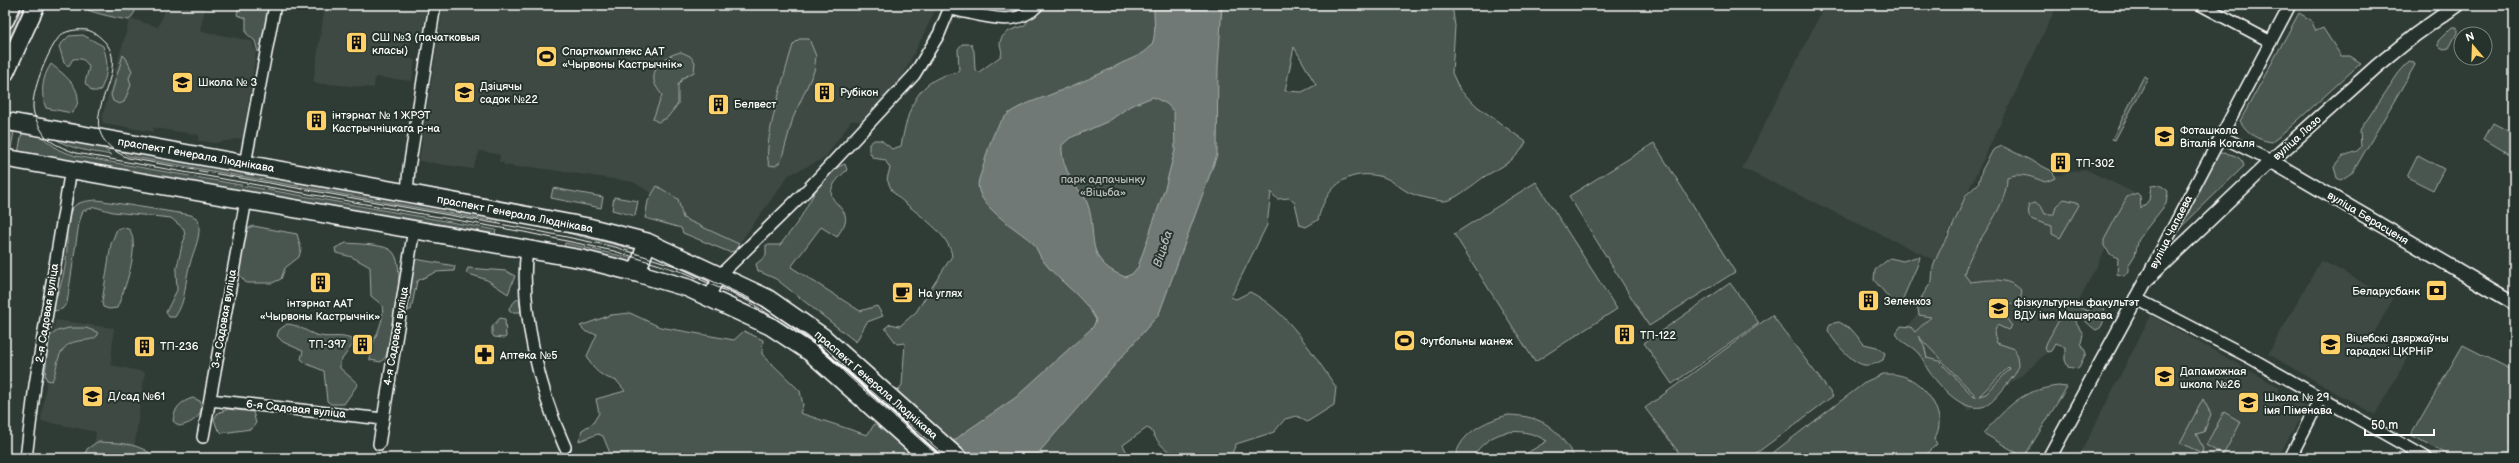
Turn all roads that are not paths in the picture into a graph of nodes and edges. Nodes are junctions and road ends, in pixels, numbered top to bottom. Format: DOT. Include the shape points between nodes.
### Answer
graph roads {
  1 [pos="11,5"];
  2 [pos="36,5"];
  3 [pos="275,5"];
  4 [pos="435,5"];
  5 [pos="1038,5"];
  6 [pos="2201,5"];
  7 [pos="2290,5"];
  8 [pos="2457,5"];
  9 [pos="951,7"];
  10 [pos="5,14"];
  11 [pos="5,20"];
  12 [pos="2271,42"];
  13 [pos="5,73"];
  14 [pos="7,119"];
  15 [pos="2220,136"];
  16 [pos="5,158"];
  17 [pos="2271,161"];
  18 [pos="245,164"];
  19 [pos="71,169"];
  20 [pos="407,193"];
  21 [pos="246,200"];
  22 [pos="414,229"];
  23 [pos="647,242"];
  24 [pos="527,249"];
  25 [pos="637,272"];
  26 [pos="720,275"];
  27 [pos="2146,280"];
  28 [pos="709,297"];
  29 [pos="2135,298"];
  30 [pos="2514,302"];
  31 [pos="2320,399"];
  32 [pos="210,400"];
  33 [pos="383,419"];
  34 [pos="203,437"];
  35 [pos="379,444"];
  36 [pos="565,447"];
  37 [pos="26,458"];
  38 [pos="929,458"];
  39 [pos="958,458"];
  40 [pos="2049,458"];
  41 [pos="2290,458"];
  42 [pos="2427,458"];
  1 -- 10 [label="main road"];
  1 -- 11 [label="main road"];
  2 -- 13 [label="main road"];
  3 -- 18 [label="street"];
  4 -- 20 [label="street"];
  5 -- 9 [label="street" via="1022,17 1009,20"];
  6 -- 12 [label="street"];
  7 -- 12 [label="street, вуліца Чапаева"];
  8 -- 17 [label="street, вуліца Лазо" via="2382,62"];
  9 -- 26 [label="street" via="939,34 914,76 808,189"];
  12 -- 15 [label="street, вуліца Чапаева"];
  14 -- 18 [label="main road, праспект Генерала Люднікава"];
  15 -- 17 [label="street, вуліца Берасценя"];
  15 -- 27 [label="street, вуліца Чапаева"];
  16 -- 19 [label="main road, праспект Генерала Люднікава"];
  17 -- 27 [label="street, вуліца Лазо"];
  17 -- 30 [label="street, вуліца Берасценя"];
  18 -- 20 [label="main road, праспект Генерала Люднікава"];
  19 -- 21 [label="main road, праспект Генерала Люднікава"];
  19 -- 37 [label="street, 2-я Садовая вуліца" via="35,385"];
  20 -- 23 [label="main road, праспект Генерала Люднікава" via="588,227"];
  21 -- 22 [label="main road, праспект Генерала Люднікава"];
  21 -- 32 [label="street, 3-я Садовая вуліца"];
  22 -- 24 [label="main road, праспект Генерала Люднікава"];
  22 -- 33 [label="street, 4-я Садовая вуліца"];
  23 -- 25 [label="main road"];
  23 -- 26 [label="main road, праспект Генерала Люднікава"];
  24 -- 25 [label="main road, праспект Генерала Люднікава"];
  24 -- 36 [label="street" via="526,287 536,363 553,420"];
  25 -- 28 [label="main road, праспект Генерала Люднікава"];
  26 -- 28 [label="street"];
  26 -- 39 [label="main road, праспект Генерала Люднікава" via="779,307 823,337"];
  27 -- 29 [label="street, вуліца Чапаева"];
  28 -- 38 [label="main road, праспект Генерала Люднікава" via="776,330 811,353"];
  29 -- 31 [label="street" via="2247,356"];
  29 -- 40 [label="street, вуліца Чапаева"];
  31 -- 41 [label="street"];
  31 -- 42 [label="street"];
  32 -- 33 [label="street, 6-я Садовая вуліца"];
  32 -- 34 [label="street, 3-я Садовая вуліца"];
  33 -- 35 [label="street, 4-я Садовая вуліца"];
}
